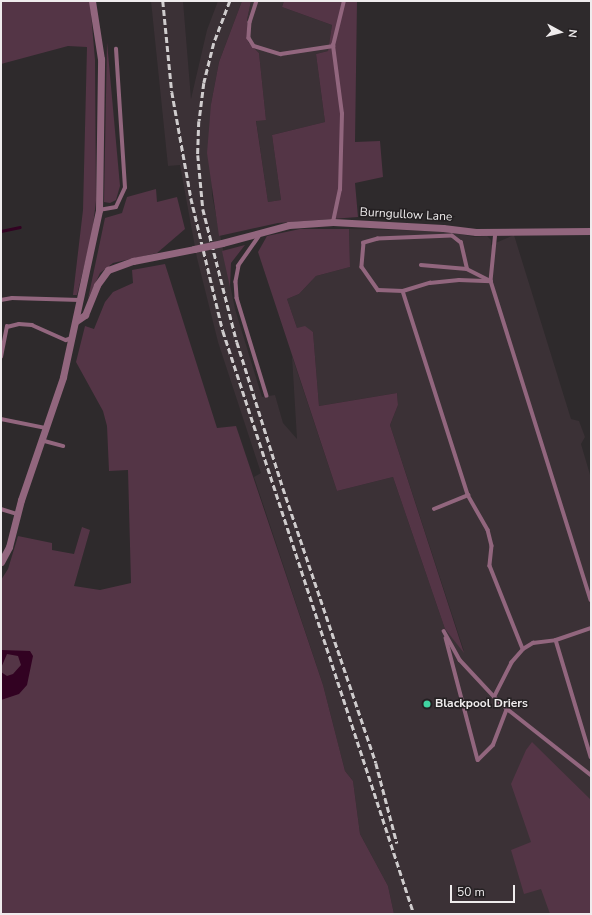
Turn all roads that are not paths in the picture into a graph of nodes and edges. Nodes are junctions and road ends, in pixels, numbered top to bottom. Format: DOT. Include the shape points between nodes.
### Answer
graph roads {
  1 [pos="92,1"];
  2 [pos="257,1"];
  3 [pos="344,1"];
  4 [pos="333,46"];
  5 [pos="116,49"];
  6 [pos="99,210"];
  7 [pos="333,222"];
  8 [pos="496,231"];
  9 [pos="591,231"];
  10 [pos="262,233"];
  11 [pos="420,265"];
  12 [pos="467,269"];
  13 [pos="491,281"];
  14 [pos="403,291"];
  15 [pos="1,300"];
  16 [pos="81,300"];
  17 [pos="76,320"];
  18 [pos="72,338"];
  19 [pos="1,357"];
  20 [pos="268,396"];
  21 [pos="1,419"];
  22 [pos="46,428"];
  23 [pos="41,440"];
  24 [pos="64,446"];
  25 [pos="468,495"];
  26 [pos="1,509"];
  27 [pos="434,509"];
  28 [pos="17,514"];
  29 [pos="1,562"];
  30 [pos="591,600"];
  31 [pos="591,628"];
  32 [pos="556,640"];
  33 [pos="523,649"];
  34 [pos="494,697"];
  35 [pos="507,709"];
  36 [pos="591,757"];
  37 [pos="591,775"];
  1 -- 6 [label="street" via="101,58"];
  2 -- 4 [label="lane" via="250,22 249,38 254,46 281,54"];
  3 -- 4 [label="lane"];
  4 -- 7 [label="lane" via="342,114 340,190"];
  5 -- 6 [label="lane" via="125,188 116,207"];
  6 -- 16 [label="street"];
  7 -- 8 [label="street, Burngullow Lane"];
  7 -- 10 [label="street, Burngullow Lane" via="289,226"];
  8 -- 9 [label="street, Burngullow Lane"];
  8 -- 13 [label="lane"];
  10 -- 17 [label="street, Burngullow Lane, bridge" via="222,244 133,261 108,270 97,285 85,315"];
  10 -- 20 [label="lane" via="239,266 236,282 237,298"];
  11 -- 12 [label="lane"];
  12 -- 13 [label="lane"];
  12 -- 14 [label="lane" via="460,243 452,236 378,239 364,244 362,267 370,282 378,290"];
  13 -- 14 [label="lane" via="430,283"];
  13 -- 30 [label="lane"];
  14 -- 25 [label="lane"];
  15 -- 16 [label="lane"];
  16 -- 17 [label="street"];
  17 -- 18 [label="street"];
  18 -- 19 [label="lane" via="66,340 32,325 19,324 7,327"];
  18 -- 22 [label="street" via="63,377"];
  21 -- 22 [label="lane"];
  22 -- 23 [label="street"];
  23 -- 24 [label="lane"];
  23 -- 28 [label="street"];
  25 -- 27 [label="lane"];
  25 -- 33 [label="lane" via="488,530 492,546 490,566"];
  26 -- 28 [label="lane"];
  28 -- 29 [label="street" via="9,547"];
  31 -- 32 [label="lane"];
  32 -- 33 [label="lane" via="533,643"];
  32 -- 36 [label="lane"];
  33 -- 34 [label="lane" via="511,663"];
  34 -- 35 [label="lane"];
  34 -- 35 [label="lane" via="460,660 444,631 478,760 493,745"];
  35 -- 37 [label="lane"];
}
